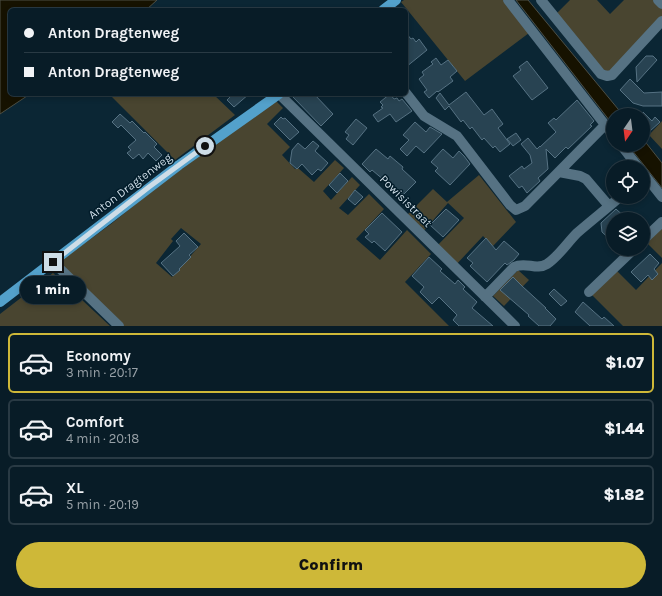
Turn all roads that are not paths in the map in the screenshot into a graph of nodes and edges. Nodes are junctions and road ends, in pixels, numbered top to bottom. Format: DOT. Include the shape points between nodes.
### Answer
graph roads {
  1 [pos="396,0"];
  2 [pos="508,0"];
  3 [pos="541,0"];
  4 [pos="658,0"];
  5 [pos="662,4"];
  6 [pos="386,8"];
  7 [pos="662,21"];
  8 [pos="276,96"];
  9 [pos="281,96"];
  10 [pos="408,96"];
  11 [pos="605,125"];
  12 [pos="626,152"];
  13 [pos="633,160"];
  14 [pos="559,172"];
  15 [pos="650,182"];
  16 [pos="662,197"];
  17 [pos="611,204"];
  18 [pos="609,206"];
  19 [pos="662,222"];
  20 [pos="650,233"];
  21 [pos="627,256"];
  22 [pos="53,262"];
  23 [pos="589,292"];
  24 [pos="485,297"];
  25 [pos="0,302"];
  26 [pos="119,326"];
  27 [pos="515,326"];
  1 -- 6 [label="main road"];
  2 -- 11 [label="street"];
  3 -- 7 [label="street" via="601,74 607,76 612,75"];
  4 -- 5 [label="street"];
  8 -- 22 [label="main road, Anton Dragtenweg" via="173,169"];
  9 -- 24 [label="street, Powisistraat"];
  10 -- 14 [label="street" via="424,116 457,136 516,210 525,206"];
  11 -- 14 [label="street"];
  12 -- 13 [label="street"];
  14 -- 18 [label="street" via="586,179"];
  15 -- 16 [label="street"];
  17 -- 18 [label="street"];
  18 -- 24 [label="street" via="551,261 538,266 517,265"];
  19 -- 20 [label="street"];
  21 -- 23 [label="street"];
  22 -- 25 [label="main road, Anton Dragtenweg"];
  22 -- 26 [label="street"];
  24 -- 27 [label="street, Powisistraat"];
}
